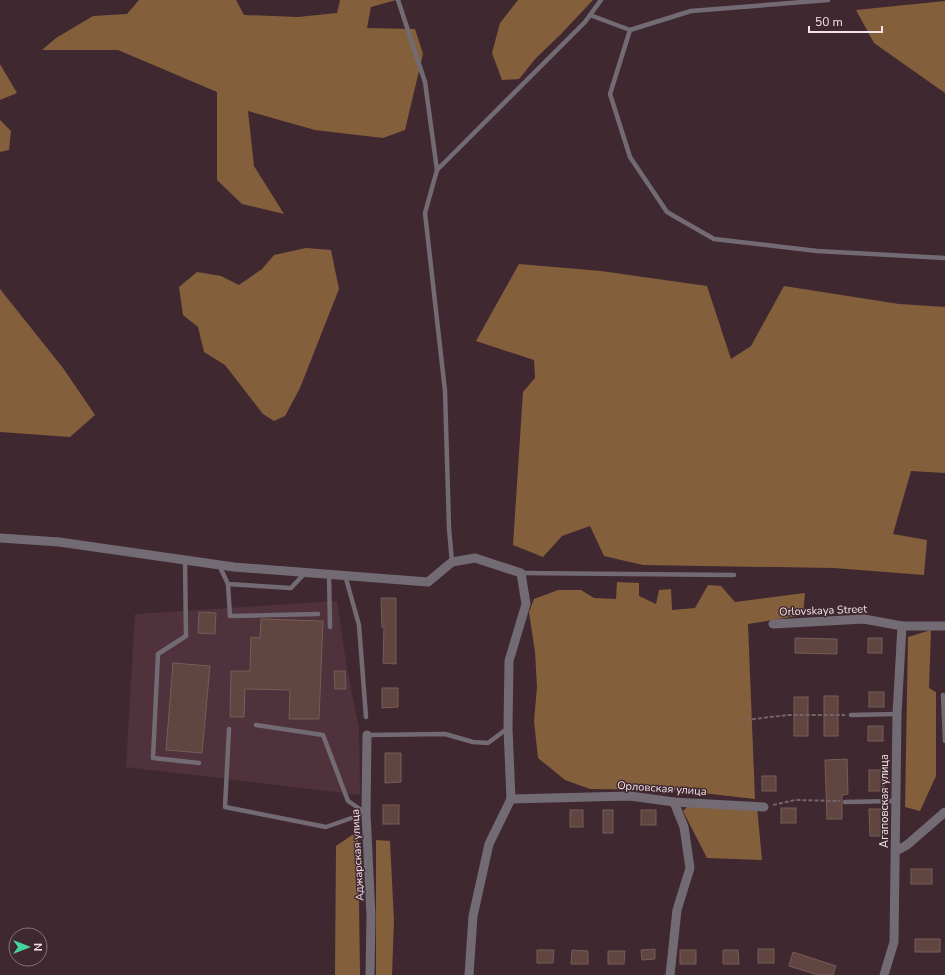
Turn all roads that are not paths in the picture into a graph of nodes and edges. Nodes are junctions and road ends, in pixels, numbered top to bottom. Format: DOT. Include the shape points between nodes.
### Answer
graph roads {
  1 [pos="398,0"];
  2 [pos="601,0"];
  3 [pos="828,0"];
  4 [pos="590,15"];
  5 [pos="630,30"];
  6 [pos="437,170"];
  7 [pos="945,258"];
  8 [pos="0,538"];
  9 [pos="185,561"];
  10 [pos="452,562"];
  11 [pos="219,565"];
  12 [pos="305,572"];
  13 [pos="521,573"];
  14 [pos="329,574"];
  15 [pos="734,575"];
  16 [pos="345,576"];
  17 [pos="228,584"];
  18 [pos="318,614"];
  19 [pos="773,624"];
  20 [pos="902,626"];
  21 [pos="945,626"];
  22 [pos="330,627"];
  23 [pos="943,695"];
  24 [pos="897,714"];
  25 [pos="851,715"];
  26 [pos="366,717"];
  27 [pos="256,725"];
  28 [pos="508,728"];
  29 [pos="229,730"];
  30 [pos="367,735"];
  31 [pos="945,741"];
  32 [pos="199,763"];
  33 [pos="511,799"];
  34 [pos="895,801"];
  35 [pos="674,802"];
  36 [pos="845,802"];
  37 [pos="764,807"];
  38 [pos="945,812"];
  39 [pos="366,813"];
  40 [pos="896,852"];
  41 [pos="370,975"];
  42 [pos="469,975"];
  43 [pos="670,975"];
  44 [pos="884,975"];
  1 -- 6 [label="lane" via="425,82"];
  2 -- 4 [label="lane"];
  3 -- 5 [label="lane" via="691,11"];
  4 -- 5 [label="lane"];
  4 -- 6 [label="lane"];
  5 -- 7 [label="lane" via="610,94 630,157 667,212 714,238 817,251"];
  6 -- 10 [label="lane" via="425,213 445,391"];
  8 -- 9 [label="street" via="59,542"];
  9 -- 11 [label="street"];
  9 -- 32 [label="lane" via="186,636 158,654 153,758"];
  10 -- 13 [label="street" via="475,558"];
  10 -- 16 [label="street" via="428,582"];
  11 -- 12 [label="street"];
  11 -- 17 [label="lane"];
  12 -- 14 [label="street"];
  12 -- 17 [label="lane" via="291,588"];
  13 -- 15 [label="lane"];
  13 -- 28 [label="street" via="526,604 510,660"];
  14 -- 16 [label="street"];
  14 -- 22 [label="lane"];
  16 -- 26 [label="lane" via="359,625"];
  17 -- 18 [label="lane" via="230,616"];
  19 -- 20 [label="street, Orlovskaya Street" via="864,619"];
  20 -- 21 [label="street, Orlovskaya Street"];
  20 -- 24 [label="street, Агаповская улица"];
  23 -- 31 [label="lane"];
  24 -- 25 [label="lane"];
  24 -- 34 [label="street, Агаповская улица"];
  27 -- 39 [label="lane" via="323,735 348,801"];
  28 -- 30 [label="lane" via="488,743 473,742 445,734"];
  28 -- 33 [label="street"];
  29 -- 39 [label="lane" via="225,807 326,827"];
  30 -- 39 [label="street, Аджарская улица"];
  33 -- 35 [label="street, Орловская улица" via="630,796"];
  33 -- 42 [label="street" via="489,844 473,916"];
  34 -- 36 [label="lane"];
  34 -- 40 [label="street, Агаповская улица"];
  35 -- 37 [label="street, Орловская улица"];
  35 -- 43 [label="street" via="684,827 690,868 677,910"];
  38 -- 40 [label="street"];
  39 -- 41 [label="street, Аджарская улица" via="371,916"];
  40 -- 44 [label="street, Агаповская улица" via="894,942"];
}
